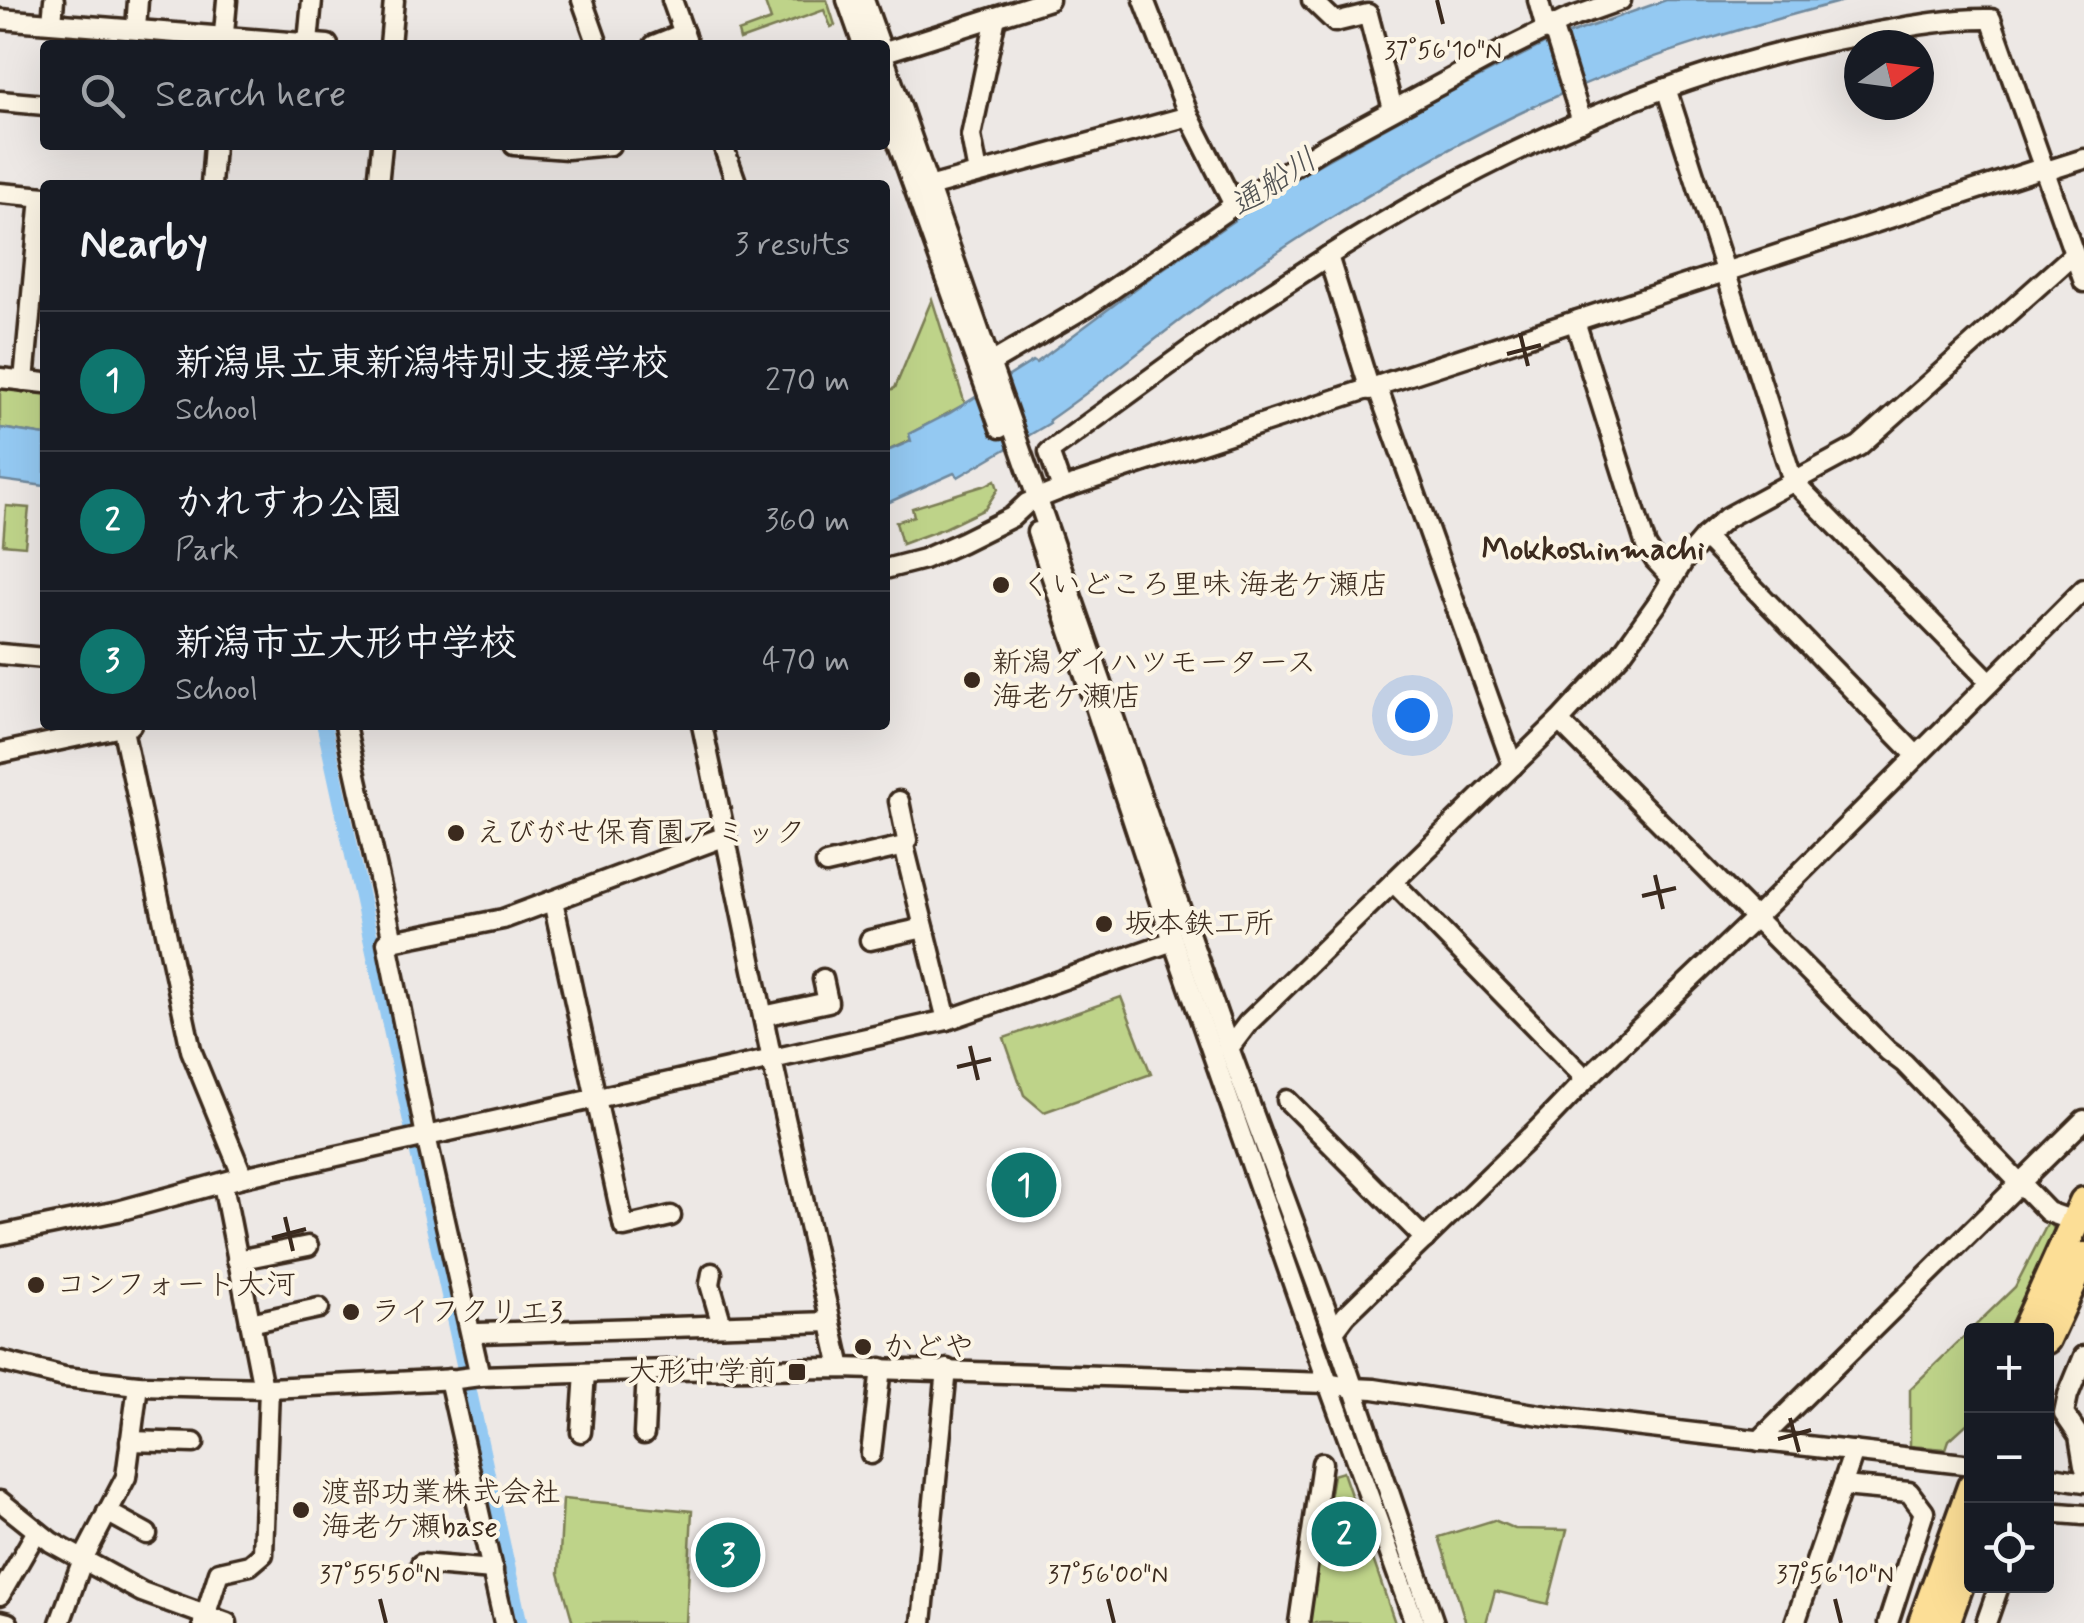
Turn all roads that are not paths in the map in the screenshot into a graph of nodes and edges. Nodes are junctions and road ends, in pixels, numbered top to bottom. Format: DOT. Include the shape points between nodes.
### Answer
graph roads {
  1 [pos="54,0"];
  2 [pos="138,0"];
  3 [pos="227,0"];
  4 [pos="312,0"];
  5 [pos="394,0"];
  6 [pos="582,0"];
  7 [pos="672,0"];
  8 [pos="848,0"];
  9 [pos="864,0"];
  10 [pos="1049,0"];
  11 [pos="1144,0"];
  12 [pos="1312,0"];
  13 [pos="1538,0"];
  14 [pos="1621,0"];
  15 [pos="996,17"];
  16 [pos="0,19"];
  17 [pos="52,22"];
  18 [pos="136,29"];
  19 [pos="1550,32"];
  20 [pos="686,39"];
  21 [pos="216,40"];
  22 [pos="223,40"];
  23 [pos="308,40"];
  24 [pos="390,40"];
  25 [pos="596,40"];
  26 [pos="861,40"];
  27 [pos="878,40"];
  28 [pos="890,50"];
  29 [pos="890,74"];
  30 [pos="1666,88"];
  31 [pos="0,101"];
  32 [pos="40,105"];
  33 [pos="1393,109"];
  34 [pos="1579,114"];
  35 [pos="1189,116"];
  36 [pos="890,120"];
  37 [pos="214,150"];
  38 [pos="382,150"];
  39 [pos="725,150"];
  40 [pos="2084,160"];
  41 [pos="2045,169"];
  42 [pos="978,174"];
  43 [pos="211,180"];
  44 [pos="378,180"];
  45 [pos="735,180"];
  46 [pos="929,187"];
  47 [pos="0,193"];
  48 [pos="40,197"];
  49 [pos="1234,204"];
  50 [pos="40,226"];
  51 [pos="2074,254"];
  52 [pos="1328,256"];
  53 [pos="1726,272"];
  54 [pos="2084,282"];
  55 [pos="1575,321"];
  56 [pos="988,369"];
  57 [pos="0,378"];
  58 [pos="24,381"];
  59 [pos="40,383"];
  60 [pos="1373,388"];
  61 [pos="1793,480"];
  62 [pos="1062,490"];
  63 [pos="1033,500"];
  64 [pos="1704,537"];
  65 [pos="890,568"];
  66 [pos="1673,579"];
  67 [pos="2084,589"];
  68 [pos="0,654"];
  69 [pos="40,658"];
  70 [pos="1990,682"];
  71 [pos="1559,721"];
  72 [pos="106,730"];
  73 [pos="126,730"];
  74 [pos="347,730"];
  75 [pos="703,730"];
  76 [pos="0,753"];
  77 [pos="1917,756"];
  78 [pos="1512,766"];
  79 [pos="898,801"];
  80 [pos="726,836"];
  81 [pos="904,846"];
  82 [pos="826,864"];
  83 [pos="1393,882"];
  84 [pos="553,901"];
  85 [pos="1755,918"];
  86 [pos="924,928"];
  87 [pos="870,940"];
  88 [pos="1173,941"];
  89 [pos="390,942"];
  90 [pos="822,979"];
  91 [pos="763,1016"];
  92 [pos="947,1020"];
  93 [pos="1230,1048"];
  94 [pos="772,1060"];
  95 [pos="1586,1079"];
  96 [pos="598,1099"];
  97 [pos="1287,1100"];
  98 [pos="2084,1120"];
  99 [pos="426,1136"];
  100 [pos="243,1176"];
  101 [pos="2021,1182"];
  102 [pos="223,1184"];
  103 [pos="2079,1211"];
  104 [pos="671,1216"];
  105 [pos="0,1235"];
  106 [pos="1425,1239"];
  107 [pos="308,1246"];
  108 [pos="2084,1258"];
  109 [pos="237,1260"];
  110 [pos="712,1273"];
  111 [pos="319,1308"];
  112 [pos="830,1322"];
  113 [pos="250,1323"];
  114 [pos="2029,1323"];
  115 [pos="2054,1323"];
  116 [pos="722,1325"];
  117 [pos="1334,1331"];
  118 [pos="478,1333"];
  119 [pos="2084,1356"];
  120 [pos="0,1361"];
  121 [pos="841,1368"];
  122 [pos="881,1368"];
  123 [pos="947,1369"];
  124 [pos="648,1370"];
  125 [pos="585,1372"];
  126 [pos="465,1378"];
  127 [pos="1328,1382"];
  128 [pos="138,1385"];
  129 [pos="266,1388"];
  130 [pos="1353,1388"];
  131 [pos="582,1432"];
  132 [pos="644,1434"];
  133 [pos="130,1441"];
  134 [pos="1759,1441"];
  135 [pos="194,1443"];
  136 [pos="1854,1451"];
  137 [pos="871,1454"];
  138 [pos="1322,1463"];
  139 [pos="1964,1464"];
  140 [pos="2084,1466"];
  141 [pos="2054,1477"];
  142 [pos="2084,1482"];
  143 [pos="1843,1486"];
  144 [pos="0,1501"];
  145 [pos="1966,1503"];
  146 [pos="108,1512"];
  147 [pos="2054,1513"];
  148 [pos="2084,1515"];
  149 [pos="37,1531"];
  150 [pos="147,1534"];
  151 [pos="84,1560"];
  152 [pos="421,1564"];
  153 [pos="493,1570"];
  154 [pos="1964,1570"];
  155 [pos="1997,1593"];
  156 [pos="0,1595"];
  157 [pos="204,1620"];
  158 [pos="0,1621"];
  159 [pos="8,1623"];
  160 [pos="60,1623"];
  161 [pos="226,1623"];
  162 [pos="504,1623"];
  163 [pos="922,1623"];
  164 [pos="1299,1623"];
  165 [pos="1415,1623"];
  166 [pos="1434,1623"];
  167 [pos="1795,1623"];
  168 [pos="1888,1623"];
  169 [pos="1922,1623"];
  170 [pos="1945,1623"];
  171 [pos="1986,1623"];
  1 -- 17 [label="street"];
  2 -- 18 [label="street"];
  3 -- 22 [label="street"];
  4 -- 23 [label="street"];
  5 -- 24 [label="street"];
  6 -- 25 [label="street"];
  7 -- 20 [label="street"];
  8 -- 26 [label="street"];
  9 -- 27 [label="street"];
  10 -- 15 [label="street"];
  11 -- 35 [label="street"];
  12 -- 33 [label="street" via="1335,22 1368,14"];
  13 -- 19 [label="street"];
  14 -- 19 [label="street"];
  15 -- 28 [label="street"];
  15 -- 42 [label="street" via="971,136"];
  16 -- 17 [label="street"];
  17 -- 18 [label="street"];
  18 -- 21 [label="street"];
  19 -- 33 [label="street"];
  19 -- 34 [label="street"];
  29 -- 46 [label="street"];
  30 -- 34 [label="street"];
  30 -- 41 [label="street" via="1824,42 1991,19"];
  30 -- 53 [label="street"];
  31 -- 32 [label="street"];
  33 -- 49 [label="street"];
  34 -- 52 [label="street"];
  35 -- 42 [label="street"];
  35 -- 49 [label="street"];
  36 -- 56 [label="street"];
  37 -- 43 [label="street"];
  38 -- 44 [label="street"];
  39 -- 45 [label="street"];
  40 -- 41 [label="street"];
  41 -- 51 [label="street"];
  41 -- 53 [label="street"];
  42 -- 46 [label="street"];
  46 -- 56 [label="street"];
  47 -- 48 [label="street"];
  49 -- 56 [label="street"];
  50 -- 58 [label="street"];
  51 -- 54 [label="street"];
  51 -- 61 [label="street" via="1859,446"];
  52 -- 60 [label="street"];
  52 -- 62 [label="street" via="1050,452"];
  53 -- 55 [label="street"];
  53 -- 61 [label="street"];
  55 -- 60 [label="street"];
  55 -- 66 [label="street" via="1646,546"];
  56 -- 63 [label="street"];
  57 -- 58 [label="street"];
  58 -- 59 [label="street"];
  60 -- 62 [label="street"];
  60 -- 78 [label="street"];
  61 -- 64 [label="street"];
  61 -- 70 [label="street"];
  62 -- 63 [label="street"];
  63 -- 65 [label="street" via="975,536"];
  63 -- 88 [label="street"];
  63 -- 93 [label="street"];
  64 -- 66 [label="street"];
  64 -- 77 [label="street"];
  66 -- 71 [label="street" via="1621,654"];
  67 -- 70 [label="street"];
  68 -- 69 [label="street"];
  70 -- 77 [label="street"];
  71 -- 78 [label="street"];
  71 -- 85 [label="street"];
  72 -- 76 [label="street"];
  73 -- 100 [label="street" via="192,1050"];
  74 -- 89 [label="street"];
  75 -- 80 [label="street"];
  77 -- 85 [label="street"];
  78 -- 83 [label="street"];
  79 -- 81 [label="street"];
  80 -- 84 [label="street"];
  80 -- 91 [label="street"];
  81 -- 82 [label="street"];
  81 -- 86 [label="street"];
  83 -- 93 [label="street"];
  83 -- 95 [label="street"];
  84 -- 89 [label="street" via="503,919"];
  84 -- 96 [label="street"];
  85 -- 95 [label="street"];
  85 -- 101 [label="street"];
  86 -- 87 [label="street"];
  86 -- 92 [label="street"];
  88 -- 92 [label="street"];
  88 -- 127 [label="street"];
  89 -- 99 [label="street"];
  90 -- 91 [label="street" via="828,1002"];
  91 -- 94 [label="street"];
  92 -- 94 [label="street"];
  93 -- 117 [label="street"];
  94 -- 96 [label="street"];
  94 -- 112 [label="street"];
  95 -- 106 [label="street"];
  96 -- 99 [label="street"];
  96 -- 104 [label="street" via="624,1227"];
  97 -- 106 [label="street"];
  98 -- 101 [label="street"];
  99 -- 100 [label="street"];
  99 -- 126 [label="street"];
  100 -- 102 [label="street"];
  101 -- 103 [label="street" via="2048,1212"];
  101 -- 134 [label="street"];
  102 -- 105 [label="street"];
  102 -- 109 [label="street"];
  103 -- 114 [label="highway"];
  106 -- 117 [label="street"];
  107 -- 109 [label="street"];
  108 -- 115 [label="highway"];
  109 -- 113 [label="street"];
  110 -- 116 [label="street"];
  111 -- 113 [label="street"];
  112 -- 116 [label="street"];
  112 -- 121 [label="street"];
  113 -- 129 [label="street"];
  116 -- 118 [label="street"];
  117 -- 130 [label="street"];
  119 -- 140 [label="street" via="2064,1414 2079,1436"];
  120 -- 128 [label="street"];
  121 -- 122 [label="street"];
  121 -- 124 [label="street"];
  122 -- 123 [label="street"];
  122 -- 137 [label="street"];
  123 -- 127 [label="street"];
  123 -- 163 [label="street"];
  124 -- 125 [label="street"];
  124 -- 132 [label="street"];
  125 -- 126 [label="street"];
  125 -- 131 [label="street"];
  126 -- 129 [label="street"];
  126 -- 153 [label="street"];
  127 -- 130 [label="street"];
  127 -- 165 [label="street"];
  128 -- 129 [label="street"];
  128 -- 133 [label="street"];
  129 -- 157 [label="street" via="262,1554 250,1565 220,1572"];
  130 -- 134 [label="street"];
  130 -- 166 [label="street"];
  133 -- 135 [label="street"];
  133 -- 146 [label="street" via="126,1476"];
  134 -- 136 [label="street"];
  136 -- 139 [label="street"];
  136 -- 143 [label="street"];
  138 -- 164 [label="street"];
  141 -- 142 [label="street"];
  143 -- 167 [label="street"];
  143 -- 168 [label="street" via="1909,1492 1924,1512"];
  144 -- 149 [label="street"];
  145 -- 169 [label="highway"];
  146 -- 150 [label="street"];
  146 -- 151 [label="street"];
  147 -- 148 [label="street"];
  149 -- 151 [label="street"];
  149 -- 156 [label="street"];
  151 -- 157 [label="street"];
  151 -- 160 [label="street"];
  152 -- 153 [label="street"];
  153 -- 162 [label="street"];
  154 -- 170 [label="highway"];
  155 -- 171 [label="street"];
  157 -- 161 [label="street"];
  158 -- 159 [label="street"];
}
